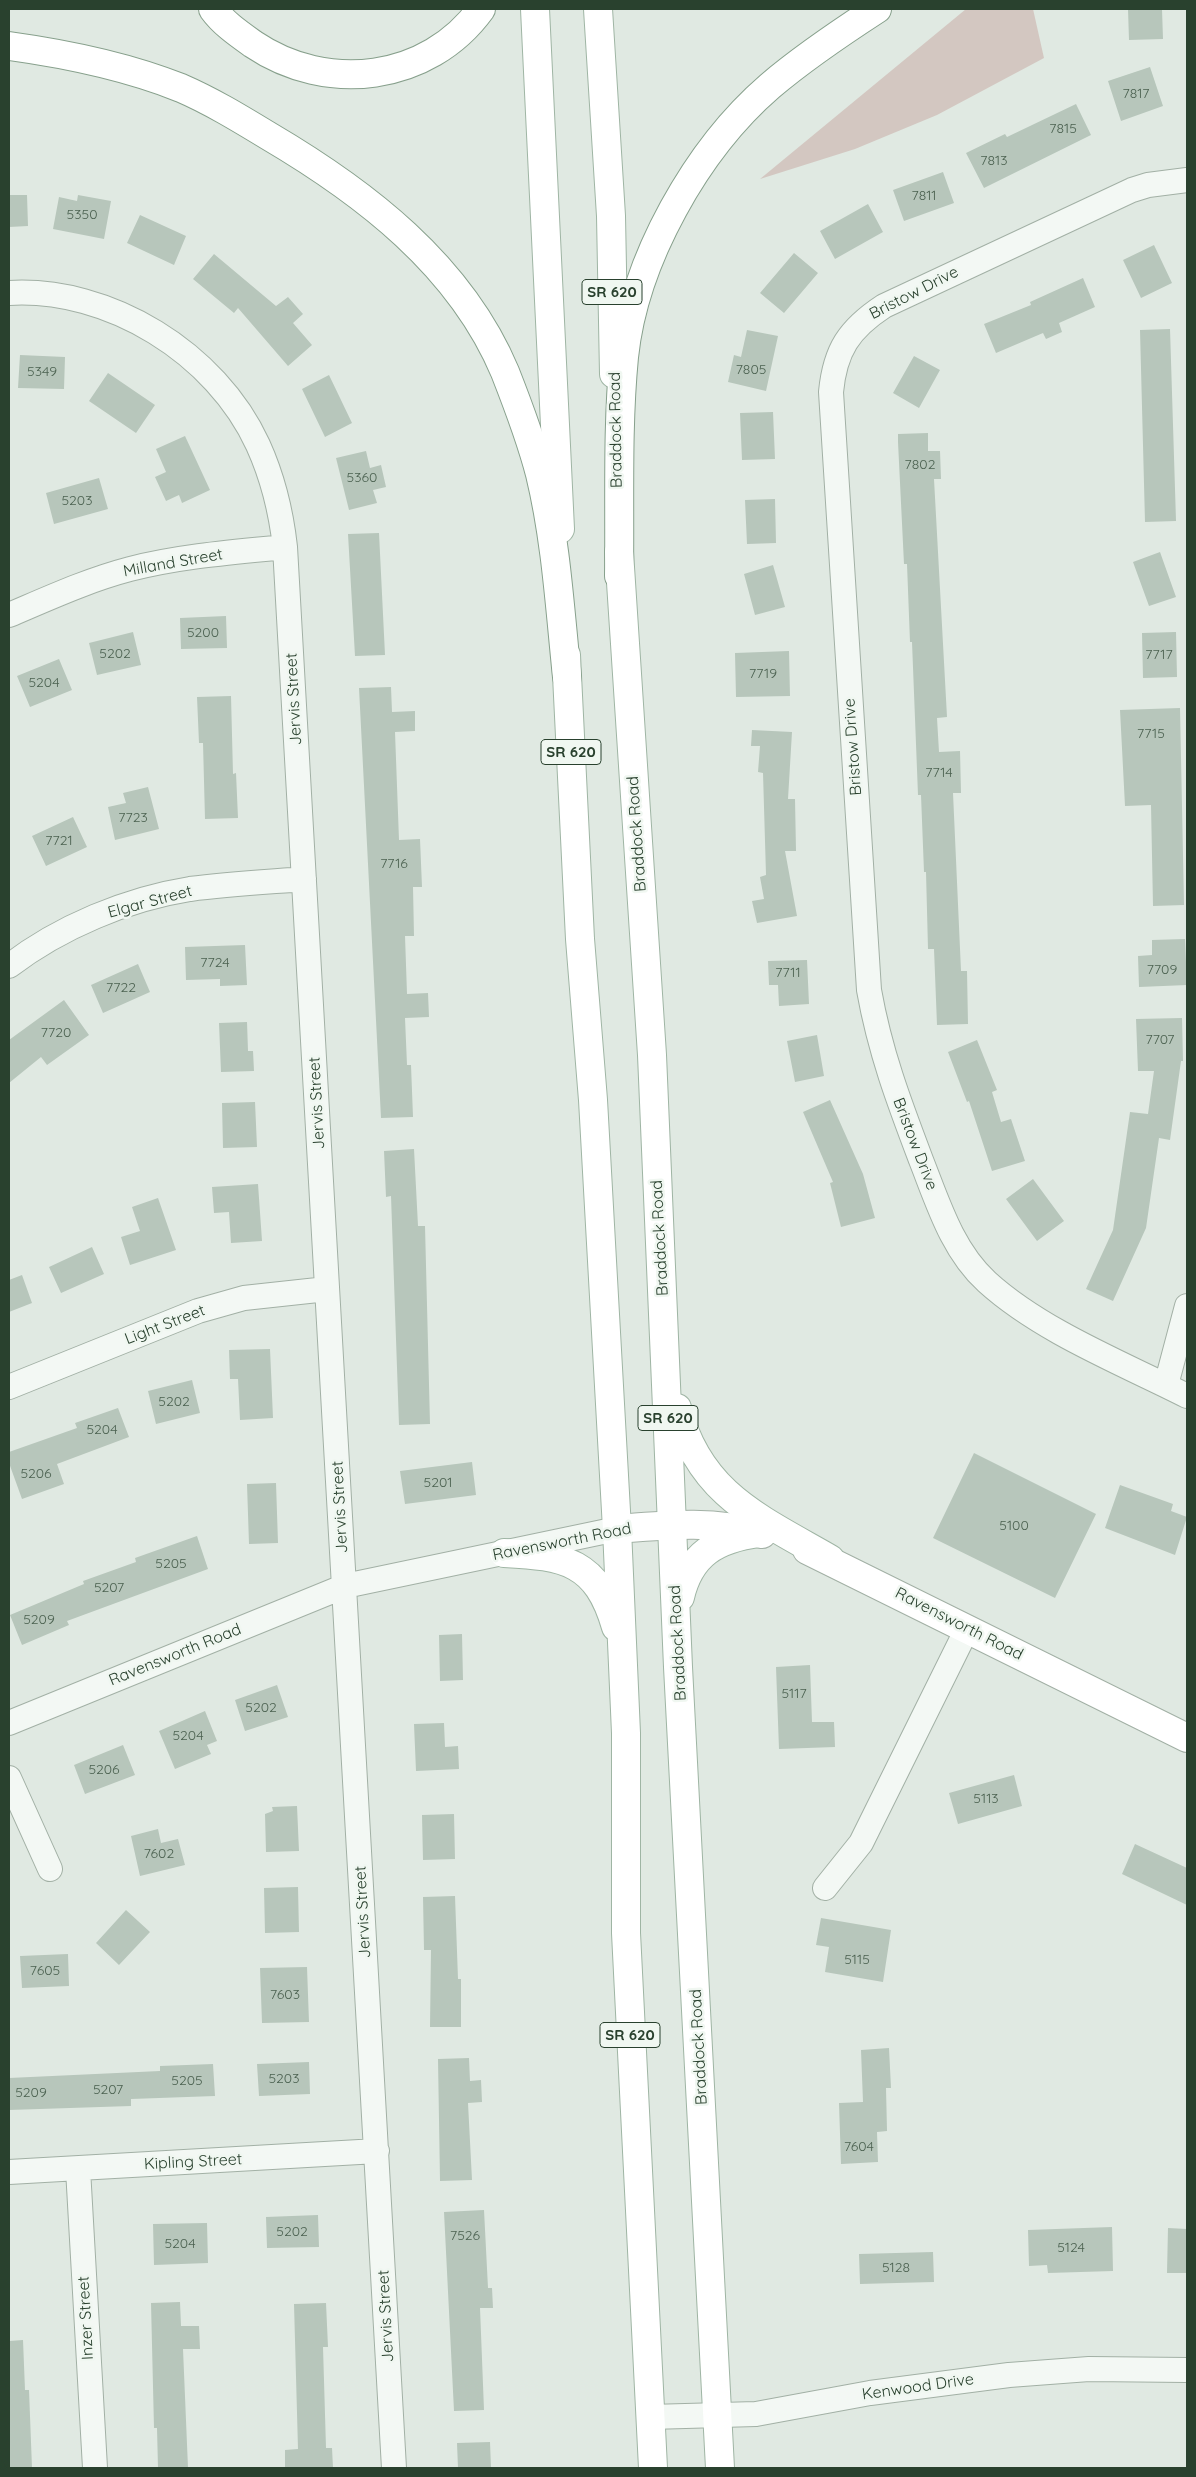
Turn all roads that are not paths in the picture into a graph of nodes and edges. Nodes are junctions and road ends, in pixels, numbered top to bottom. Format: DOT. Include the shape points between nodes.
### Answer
graph roads {
  1 [pos="213,9"];
  2 [pos="481,9"];
  3 [pos="535,9"];
  4 [pos="598,9"];
  5 [pos="877,9"];
  6 [pos="9,46"];
  7 [pos="1187,180"];
  8 [pos="9,293"];
  9 [pos="285,547"];
  10 [pos="619,576"];
  11 [pos="9,615"];
  12 [pos="567,677"];
  13 [pos="304,879"];
  14 [pos="9,966"];
  15 [pos="327,1289"];
  16 [pos="1187,1306"];
  17 [pos="663,1312"];
  18 [pos="1166,1385"];
  19 [pos="9,1387"];
  20 [pos="1187,1396"];
  21 [pos="673,1525"];
  22 [pos="617,1529"];
  23 [pos="759,1533"];
  24 [pos="504,1552"];
  25 [pos="830,1559"];
  26 [pos="344,1586"];
  27 [pos="676,1613"];
  28 [pos="967,1628"];
  29 [pos="623,1652"];
  30 [pos="9,1723"];
  31 [pos="1187,1738"];
  32 [pos="9,1778"];
  33 [pos="50,1869"];
  34 [pos="825,1888"];
  35 [pos="376,2151"];
  36 [pos="78,2168"];
  37 [pos="9,2172"];
  38 [pos="1187,2370"];
  39 [pos="718,2416"];
  40 [pos="650,2417"];
  41 [pos="95,2468"];
  42 [pos="394,2468"];
  43 [pos="653,2468"];
  44 [pos="720,2468"];
  1 -- 2 [label="main road" via="242,36 268,54 315,71 342,74 368,73 414,64 454,39"];
  3 -- 12 [label="main road, SR 620"];
  4 -- 10 [label="main road, Braddock Road / SR 620" via="611,216"];
  5 -- 10 [label="main road" via="814,50 739,117 696,174 651,254 633,312 624,356"];
  6 -- 12 [label="main road" via="71,55 146,76 219,106 286,146 365,200 430,258 482,327 504,370 524,422 540,473 553,543"];
  7 -- 18 [label="street, Bristow Drive" via="1148,184 1132,190 884,306 863,320 841,347 831,392 869,990 876,1032 888,1073 942,1214 970,1264 985,1281 1030,1315"];
  8 -- 9 [label="street" via="53,296 90,304 148,329 189,356 237,409 257,443 278,501"];
  9 -- 11 [label="street, Milland Street" via="129,569"];
  9 -- 13 [label="street, Jervis Street"];
  10 -- 17 [label="main road, Braddock Road / SR 620" via="652,1055"];
  12 -- 22 [label="main road, SR 620"];
  13 -- 14 [label="street, Elgar Street" via="206,888 147,899 64,932"];
  13 -- 15 [label="street, Jervis Street"];
  15 -- 19 [label="street, Light Street" via="244,1298 198,1311"];
  15 -- 26 [label="street, Jervis Street"];
  16 -- 18 [label="street"];
  17 -- 21 [label="main road, Braddock Road / SR 620"];
  17 -- 25 [label="main road" via="674,1395 683,1430 695,1457 726,1493 744,1508"];
  18 -- 20 [label="street, Bristow Drive"];
  21 -- 22 [label="main road, Ravensworth Road"];
  21 -- 23 [label="main road, Ravensworth Road" via="733,1527"];
  21 -- 27 [label="main road, Braddock Road / SR 620"];
  22 -- 24 [label="street, Ravensworth Road"];
  22 -- 29 [label="main road, SR 620"];
  23 -- 25 [label="main road, Ravensworth Road" via="786,1540"];
  23 -- 27 [label="main road" via="727,1540 696,1560 684,1579"];
  24 -- 26 [label="street, Ravensworth Road"];
  24 -- 29 [label="main road" via="546,1555 568,1561 587,1574 612,1614"];
  25 -- 28 [label="main road, Ravensworth Road"];
  26 -- 30 [label="street, Ravensworth Road"];
  26 -- 35 [label="street, Jervis Street"];
  27 -- 39 [label="main road, Braddock Road / SR 620"];
  28 -- 31 [label="main road, Ravensworth Road"];
  28 -- 34 [label="street" via="861,1843"];
  29 -- 40 [label="main road, SR 620" via="626,1933"];
  32 -- 33 [label="street"];
  35 -- 36 [label="street, Kipling Street"];
  35 -- 42 [label="street, Jervis Street"];
  36 -- 37 [label="street, Kipling Street"];
  36 -- 41 [label="street, Inzer Street"];
  38 -- 39 [label="street, Kenwood Drive" via="1089,2369 1009,2375 870,2393 756,2414"];
  39 -- 40 [label="street, Kenwood Drive"];
  39 -- 44 [label="main road, Braddock Road / SR 620"];
  40 -- 43 [label="main road, SR 620"];
}
